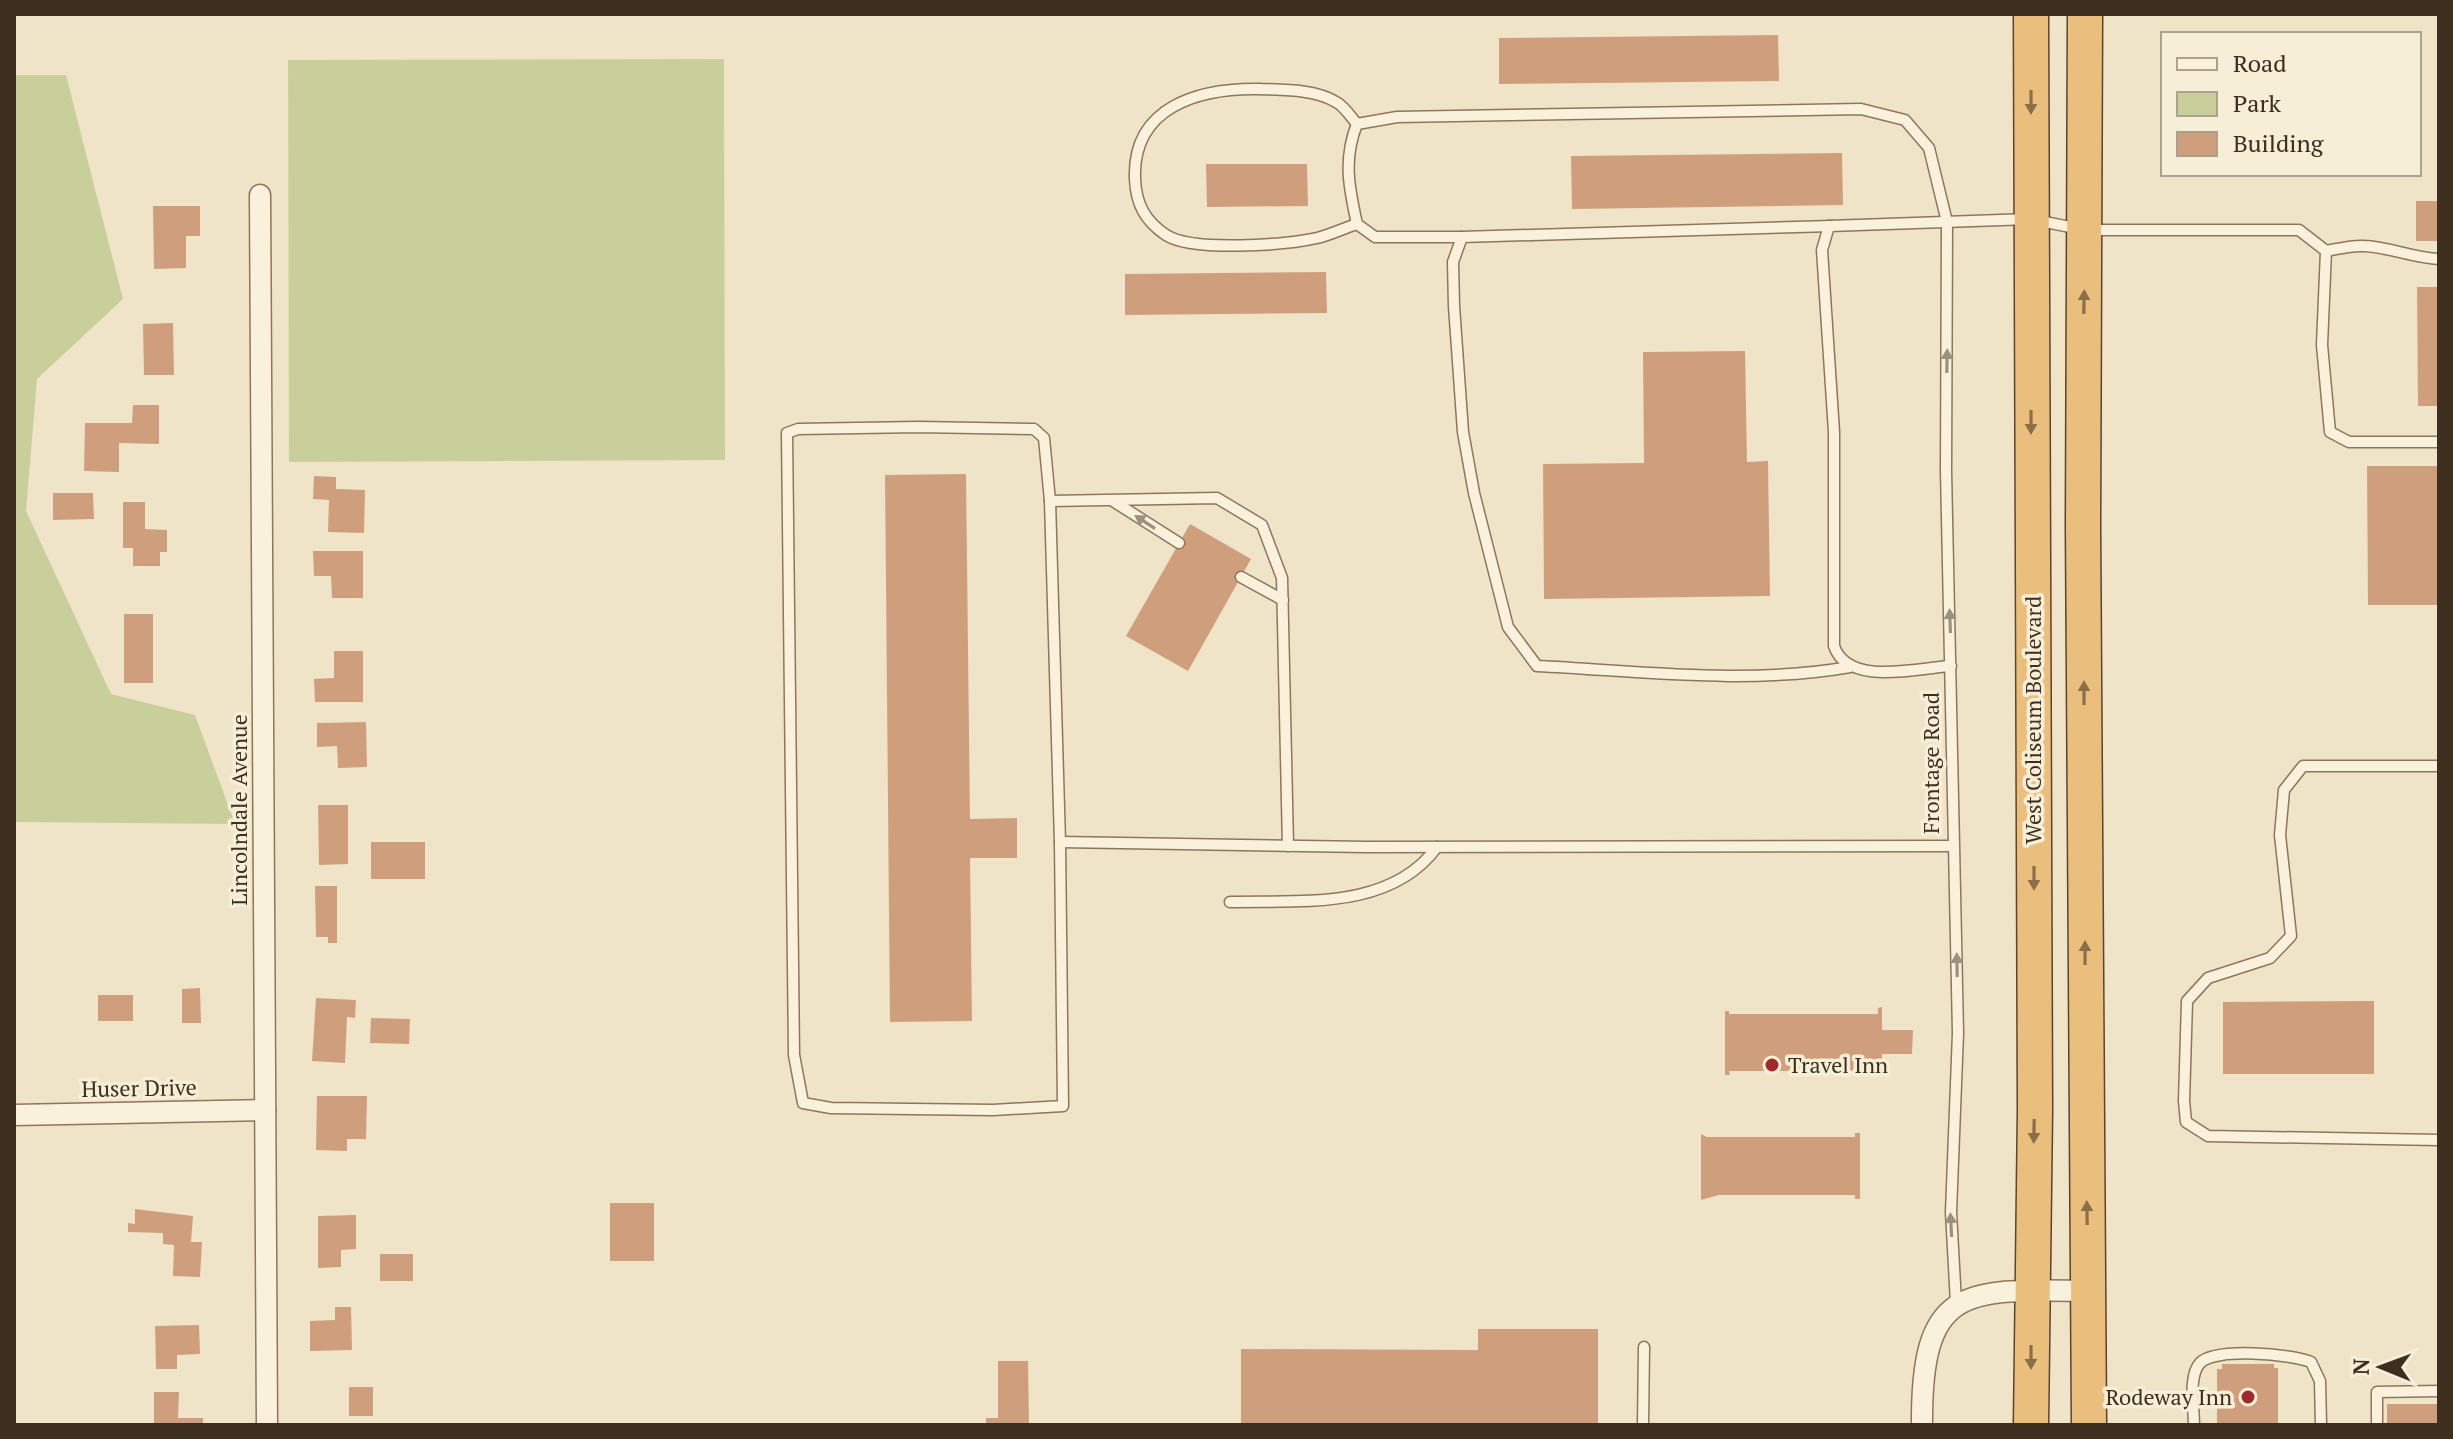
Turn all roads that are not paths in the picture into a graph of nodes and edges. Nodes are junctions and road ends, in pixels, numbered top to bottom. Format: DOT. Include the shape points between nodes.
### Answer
graph roads {
  1 [pos="2031,14"];
  2 [pos="2085,14"];
  3 [pos="1357,124"];
  4 [pos="260,195"];
  5 [pos="2030,219"];
  6 [pos="1947,222"];
  7 [pos="1357,224"];
  8 [pos="1832,226"];
  9 [pos="2085,230"];
  10 [pos="1462,237"];
  11 [pos="2326,251"];
  12 [pos="2439,259"];
  13 [pos="2439,442"];
  14 [pos="1112,500"];
  15 [pos="1050,501"];
  16 [pos="1179,543"];
  17 [pos="1241,577"];
  18 [pos="1283,600"];
  19 [pos="1951,666"];
  20 [pos="1850,667"];
  21 [pos="2439,766"];
  22 [pos="1060,842"];
  23 [pos="1288,846"];
  24 [pos="1952,846"];
  25 [pos="1437,847"];
  26 [pos="1230,902"];
  27 [pos="265,1110"];
  28 [pos="14,1115"];
  29 [pos="2439,1140"];
  30 [pos="2030,1290"];
  31 [pos="2088,1291"];
  32 [pos="1956,1303"];
  33 [pos="1644,1347"];
  34 [pos="2439,1391"];
  35 [pos="267,1425"];
  36 [pos="1643,1425"];
  37 [pos="1922,1425"];
  38 [pos="2031,1425"];
  39 [pos="2089,1425"];
  40 [pos="2194,1425"];
  41 [pos="2321,1425"];
  42 [pos="2377,1425"];
  1 -- 5 [label="highway, West Coliseum Boulevard, one-way"];
  2 -- 9 [label="highway"];
  3 -- 6 [label="lane, Frontage Road" via="1397,117 1861,109 1905,120 1921,137 1929,148"];
  3 -- 7 [label="lane" via="1346,172"];
  3 -- 7 [label="lane" via="1337,102 1297,91 1226,89 1185,100 1162,114 1141,134 1135,165 1136,197 1145,218 1168,237 1247,246 1318,238"];
  4 -- 27 [label="street, Lincolndale Avenue"];
  5 -- 6 [label="lane"];
  5 -- 9 [label="lane"];
  5 -- 30 [label="highway, West Coliseum Boulevard, one-way" via="2035,1067"];
  6 -- 8 [label="lane"];
  19 -- 6 [label="lane, Frontage Road, one-way"];
  7 -- 10 [label="lane" via="1375,237"];
  8 -- 10 [label="lane"];
  8 -- 20 [label="lane" via="1822,250 1834,432 1834,646"];
  9 -- 11 [label="lane" via="2299,230"];
  31 -- 9 [label="highway, one-way"];
  10 -- 20 [label="lane" via="1453,262 1463,432 1508,627 1537,666 1743,676 1805,675"];
  11 -- 12 [label="lane" via="2360,245"];
  11 -- 13 [label="lane" via="2322,345 2330,432 2349,442"];
  14 -- 15 [label="lane"];
  16 -- 14 [label="lane, one-way"];
  14 -- 18 [label="lane" via="1217,498 1262,525 1282,578"];
  15 -- 22 [label="lane"];
  15 -- 22 [label="lane" via="1044,438 1034,429 787,433 794,1055 803,1103 831,1108 1063,1106"];
  17 -- 18 [label="lane"];
  18 -- 23 [label="lane"];
  19 -- 20 [label="lane" via="1868,671"];
  19 -- 24 [label="lane, Frontage Road"];
  21 -- 29 [label="lane" via="2303,766 2284,790 2280,835 2291,936 2270,958 2208,978 2187,1001 2184,1101 2186,1122 2208,1136"];
  22 -- 23 [label="lane"];
  23 -- 25 [label="lane"];
  24 -- 25 [label="lane"];
  32 -- 24 [label="lane, Frontage Road, one-way" via="1951,1212 1957,1113"];
  25 -- 26 [label="lane" via="1421,868 1351,900"];
  27 -- 28 [label="street, Huser Drive"];
  27 -- 35 [label="street, Lincolndale Avenue"];
  30 -- 31 [label="street"];
  30 -- 32 [label="street"];
  30 -- 38 [label="highway, West Coliseum Boulevard, one-way"];
  31 -- 39 [label="highway"];
  32 -- 37 [label="street" via="1944,1313 1929,1344 1922,1378"];
  33 -- 36 [label="lane"];
  34 -- 42 [label="lane" via="2377,1392"];
  40 -- 41 [label="lane" via="2199,1364 2213,1355 2294,1355 2311,1362 2320,1381"];
}
